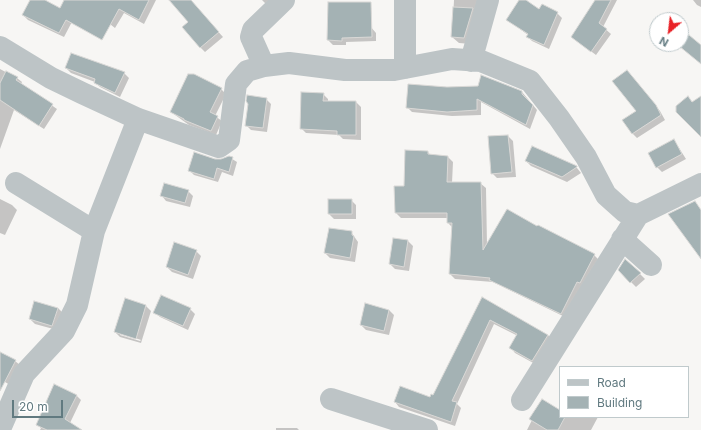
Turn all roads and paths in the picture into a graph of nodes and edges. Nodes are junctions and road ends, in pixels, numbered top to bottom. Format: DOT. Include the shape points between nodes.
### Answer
graph roads {
  1 [pos="284,0"];
  2 [pos="405,0"];
  3 [pos="488,0"];
  4 [pos="0,47"];
  5 [pos="471,60"];
  6 [pos="264,66"];
  7 [pos="405,68"];
  8 [pos="138,119"];
  9 [pos="16,182"];
  10 [pos="701,184"];
  11 [pos="638,215"];
  12 [pos="94,231"];
  13 [pos="622,240"];
  14 [pos="650,265"];
  15 [pos="331,399"];
  16 [pos="522,400"];
  17 [pos="0,430"];
  18 [pos="427,430"];
  1 -- 6 [label="street" via="253,30 251,37"];
  2 -- 7 [label="street"];
  3 -- 5 [label="street"];
  4 -- 8 [label="street" via="51,78"];
  5 -- 7 [label="street" via="452,59"];
  5 -- 11 [label="street" via="481,61 530,81 572,137 606,195 625,212"];
  6 -- 7 [label="street" via="289,63 345,70"];
  6 -- 8 [label="street" via="247,71 236,84 229,140 219,147"];
  8 -- 12 [label="street"];
  9 -- 12 [label="street"];
  10 -- 11 [label="street"];
  11 -- 13 [label="street"];
  12 -- 17 [label="street" via="77,305 64,331 24,374"];
  13 -- 14 [label="street"];
  13 -- 16 [label="street"];
  15 -- 18 [label="street"];
}
